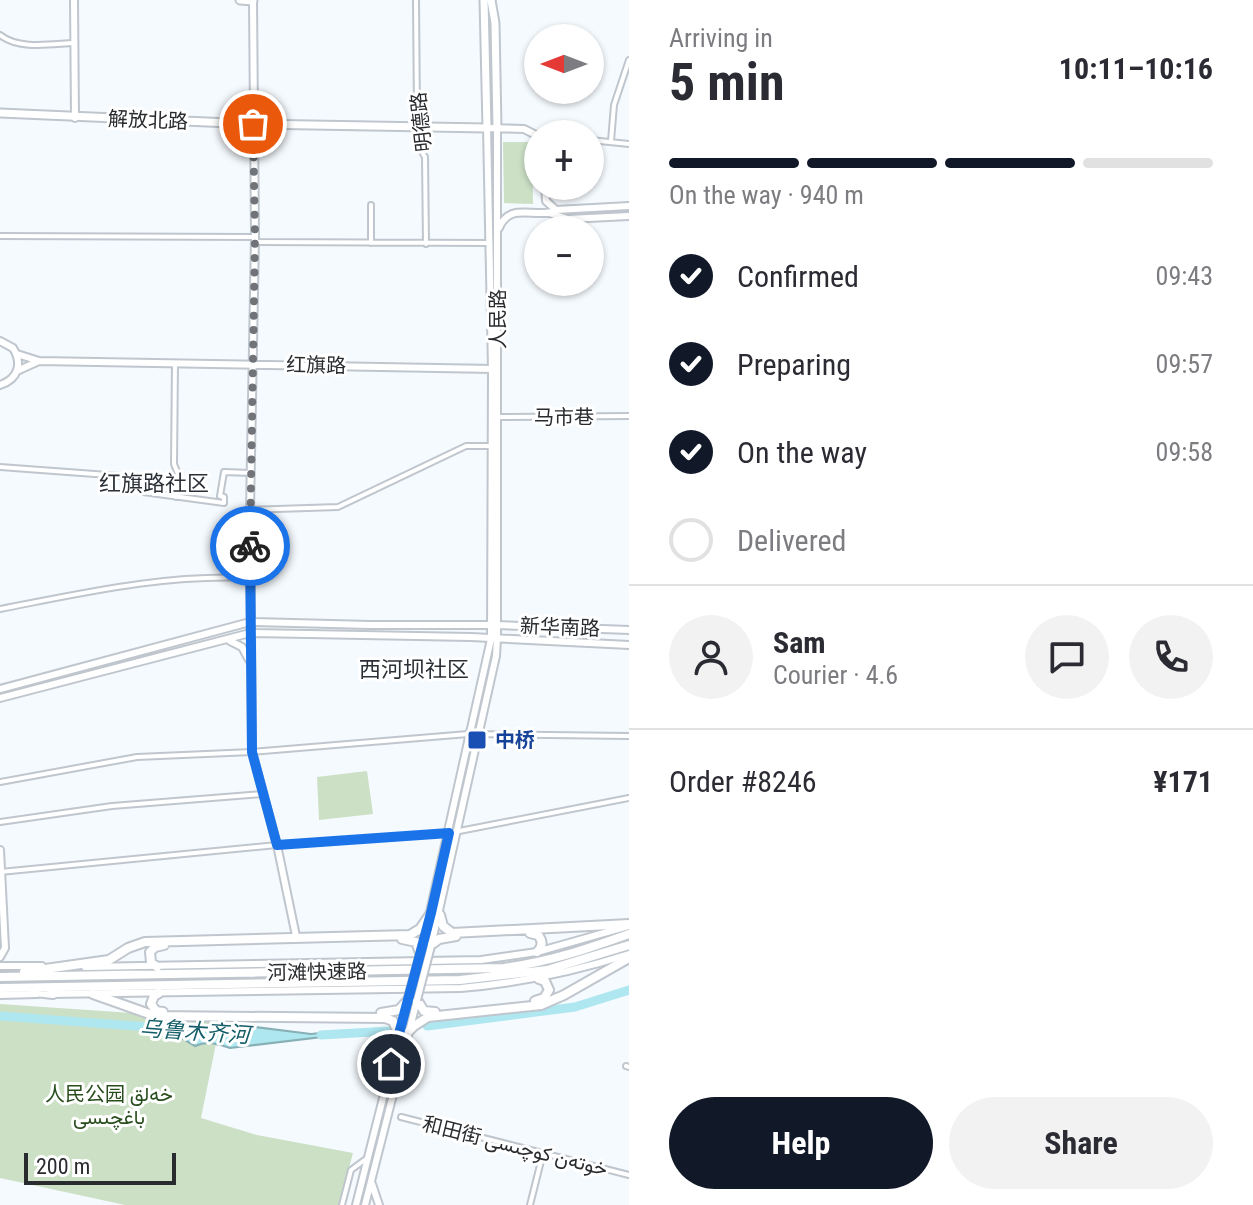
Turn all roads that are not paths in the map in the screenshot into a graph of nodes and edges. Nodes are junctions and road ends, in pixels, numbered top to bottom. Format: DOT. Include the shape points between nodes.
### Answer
graph roads {
  1 [pos="76,0"];
  2 [pos="240,0"];
  3 [pos="253,0"];
  4 [pos="416,0"];
  5 [pos="484,0"];
  6 [pos="491,0"];
  7 [pos="0,35"];
  8 [pos="74,43"];
  9 [pos="629,60"];
  10 [pos="0,113"];
  11 [pos="75,118"];
  12 [pos="253,124"];
  13 [pos="420,125"];
  14 [pos="487,128"];
  15 [pos="497,128"];
  16 [pos="524,129"];
  17 [pos="604,141"];
  18 [pos="611,141"];
  19 [pos="629,144"];
  20 [pos="546,200"];
  21 [pos="547,200"];
  22 [pos="371,205"];
  23 [pos="629,206"];
  24 [pos="561,210"];
  25 [pos="549,213"];
  26 [pos="629,216"];
  27 [pos="498,235"];
  28 [pos="0,236"];
  29 [pos="255,240"];
  30 [pos="371,243"];
  31 [pos="490,243"];
  32 [pos="426,244"];
  33 [pos="0,340"];
  34 [pos="17,354"];
  35 [pos="39,361"];
  36 [pos="175,363"];
  37 [pos="253,364"];
  38 [pos="495,369"];
  39 [pos="17,371"];
  40 [pos="0,385"];
  41 [pos="629,416"];
  42 [pos="498,417"];
  43 [pos="492,446"];
  44 [pos="0,467"];
  45 [pos="251,473"];
  46 [pos="176,497"];
  47 [pos="250,510"];
  48 [pos="250,578"];
  49 [pos="250,599"];
  50 [pos="0,609"];
  51 [pos="250,622"];
  52 [pos="240,624"];
  53 [pos="494,625"];
  54 [pos="629,630"];
  55 [pos="250,633"];
  56 [pos="494,639"];
  57 [pos="227,640"];
  58 [pos="629,645"];
  59 [pos="251,669"];
  60 [pos="0,689"];
  61 [pos="0,698"];
  62 [pos="468,734"];
  63 [pos="477,734"];
  64 [pos="629,736"];
  65 [pos="252,752"];
  66 [pos="0,782"];
  67 [pos="263,794"];
  68 [pos="629,798"];
  69 [pos="0,822"];
  70 [pos="458,831"];
  71 [pos="449,833"];
  72 [pos="277,845"];
  73 [pos="0,850"];
  74 [pos="1,872"];
  75 [pos="435,914"];
  76 [pos="629,925"];
  77 [pos="629,934"];
  78 [pos="296,936"];
  79 [pos="428,944"];
  80 [pos="537,952"];
  81 [pos="629,952"];
  82 [pos="420,953"];
  83 [pos="0,957"];
  84 [pos="0,966"];
  85 [pos="56,967"];
  86 [pos="157,967"];
  87 [pos="0,976"];
  88 [pos="539,979"];
  89 [pos="1,990"];
  90 [pos="159,993"];
  91 [pos="53,994"];
  92 [pos="93,994"];
  93 [pos="417,1000"];
  94 [pos="407,1001"];
  95 [pos="408,1032"];
  96 [pos="398,1033"];
  97 [pos="401,1117"];
  98 [pos="543,1153"];
  99 [pos="368,1157"];
  100 [pos="629,1175"];
  101 [pos="371,1180"];
  102 [pos="342,1205"];
  103 [pos="356,1205"];
  104 [pos="365,1205"];
  105 [pos="379,1205"];
  106 [pos="530,1205"];
  1 -- 8 [label="main road"];
  2 -- 3 [label="main road"];
  3 -- 12 [label="main road"];
  4 -- 13 [label="street, 明德路"];
  5 -- 14 [label="main road, 人民路"];
  6 -- 15 [label="main road, 人民路"];
  7 -- 8 [label="street" via="21,44"];
  8 -- 11 [label="main road"];
  9 -- 18 [label="street" via="614,105"];
  10 -- 11 [label="main road, 解放北路"];
  11 -- 12 [label="main road, 解放北路"];
  12 -- 13 [label="main road, 解放北路"];
  12 -- 29 [label="main road"];
  13 -- 14 [label="main road, 解放北路"];
  13 -- 32 [label="street, 明德路"];
  14 -- 15 [label="main road"];
  14 -- 31 [label="main road, 人民路"];
  15 -- 16 [label="main road"];
  15 -- 27 [label="main road, 人民路"];
  17 -- 18 [label="street"];
  18 -- 19 [label="street"];
  20 -- 25 [label="main road"];
  21 -- 24 [label="main road"];
  22 -- 30 [label="street"];
  23 -- 24 [label="main road"];
  24 -- 25 [label="main road"];
  25 -- 26 [label="main road" via="568,219"];
  25 -- 27 [label="main road" via="516,211 501,223"];
  27 -- 38 [label="main road, 人民路"];
  28 -- 29 [label="street"];
  29 -- 30 [label="street"];
  29 -- 37 [label="main road"];
  30 -- 32 [label="street"];
  31 -- 32 [label="street"];
  31 -- 38 [label="main road, 人民路"];
  33 -- 34 [label="main road"];
  34 -- 35 [label="main road"];
  34 -- 39 [label="main road"];
  35 -- 36 [label="main road, 红旗路"];
  35 -- 39 [label="main road"];
  36 -- 37 [label="main road, 红旗路"];
  36 -- 46 [label="street"];
  37 -- 38 [label="main road, 红旗路"];
  37 -- 45 [label="main road"];
  38 -- 42 [label="main road, 人民路"];
  38 -- 43 [label="main road, 人民路"];
  39 -- 40 [label="main road"];
  41 -- 42 [label="street, 马市巷"];
  42 -- 53 [label="main road, 人民路"];
  43 -- 47 [label="street" via="466,446 338,507"];
  43 -- 53 [label="main road, 人民路"];
  44 -- 46 [label="street" via="135,477 143,492"];
  45 -- 46 [label="street" via="224,472 224,503"];
  45 -- 47 [label="main road"];
  47 -- 48 [label="main road"];
  48 -- 49 [label="main road"];
  48 -- 50 [label="street" via="135,583"];
  49 -- 51 [label="main road"];
  49 -- 52 [label="main road"];
  51 -- 52 [label="main road, 新华南路"];
  51 -- 53 [label="main road, 新华南路"];
  51 -- 55 [label="main road"];
  52 -- 60 [label="main road, 新华南路"];
  53 -- 54 [label="main road, 新华南路"];
  53 -- 56 [label="main road, 人民路"];
  55 -- 56 [label="main road, 新华南路"];
  55 -- 57 [label="main road, 新华南路"];
  55 -- 59 [label="main road"];
  56 -- 58 [label="main road, 新华南路"];
  56 -- 62 [label="main road"];
  56 -- 63 [label="main road" via="496,656"];
  57 -- 59 [label="main road" via="242,647"];
  57 -- 61 [label="main road, 新华南路"];
  59 -- 65 [label="main road"];
  62 -- 63 [label="street"];
  62 -- 65 [label="street"];
  62 -- 71 [label="main road"];
  63 -- 64 [label="street"];
  63 -- 70 [label="main road"];
  65 -- 66 [label="street" via="137,757"];
  65 -- 67 [label="main road"];
  67 -- 69 [label="street" via="112,806"];
  67 -- 72 [label="main road"];
  68 -- 70 [label="street"];
  70 -- 71 [label="street"];
  70 -- 75 [label="main road"];
  71 -- 72 [label="street"];
  71 -- 75 [label="main road"];
  72 -- 74 [label="street"];
  72 -- 78 [label="main road"];
  73 -- 74 [label="main road"];
  74 -- 83 [label="main road" via="5,948"];
  75 -- 76 [label="highway" via="452,933"];
  75 -- 79 [label="main road"];
  75 -- 85 [label="highway" via="410,935 145,942 109,960"];
  76 -- 80 [label="main road"];
  77 -- 87 [label="highway, 河滩快速路" via="548,962 504,968"];
  79 -- 80 [label="highway" via="448,937 532,933 542,941"];
  79 -- 82 [label="main road, bridge"];
  79 -- 93 [label="main road, bridge"];
  80 -- 86 [label="main road" via="481,960"];
  81 -- 88 [label="main road"];
  81 -- 89 [label="highway, 河滩快速路" via="547,970 460,980"];
  81 -- 95 [label="highway" via="541,1005 428,1017"];
  82 -- 86 [label="highway, bridge" via="419,945 408,938 158,945 149,955"];
  82 -- 94 [label="main road, bridge"];
  84 -- 85 [label="main road"];
  85 -- 86 [label="main road"];
  85 -- 87 [label="highway"];
  88 -- 90 [label="main road" via="461,988"];
  88 -- 93 [label="highway" via="547,984 548,993 529,1003 429,1012"];
  89 -- 91 [label="highway"];
  90 -- 92 [label="main road"];
  90 -- 94 [label="highway" via="151,1004 159,1012 387,1013"];
  91 -- 92 [label="main road"];
  92 -- 96 [label="highway" via="155,1016 385,1018 393,1021"];
  93 -- 95 [label="main road"];
  94 -- 96 [label="main road"];
  95 -- 101 [label="main road"];
  96 -- 99 [label="main road"];
  97 -- 98 [label="street, 和田街 خوتەن كوچىسى"];
  98 -- 100 [label="street, 和田街 خوتەن كوچىسى"];
  98 -- 106 [label="street"];
  99 -- 102 [label="street" via="351,1170"];
  99 -- 103 [label="main road"];
  101 -- 104 [label="main road"];
  101 -- 105 [label="main road"];
}
